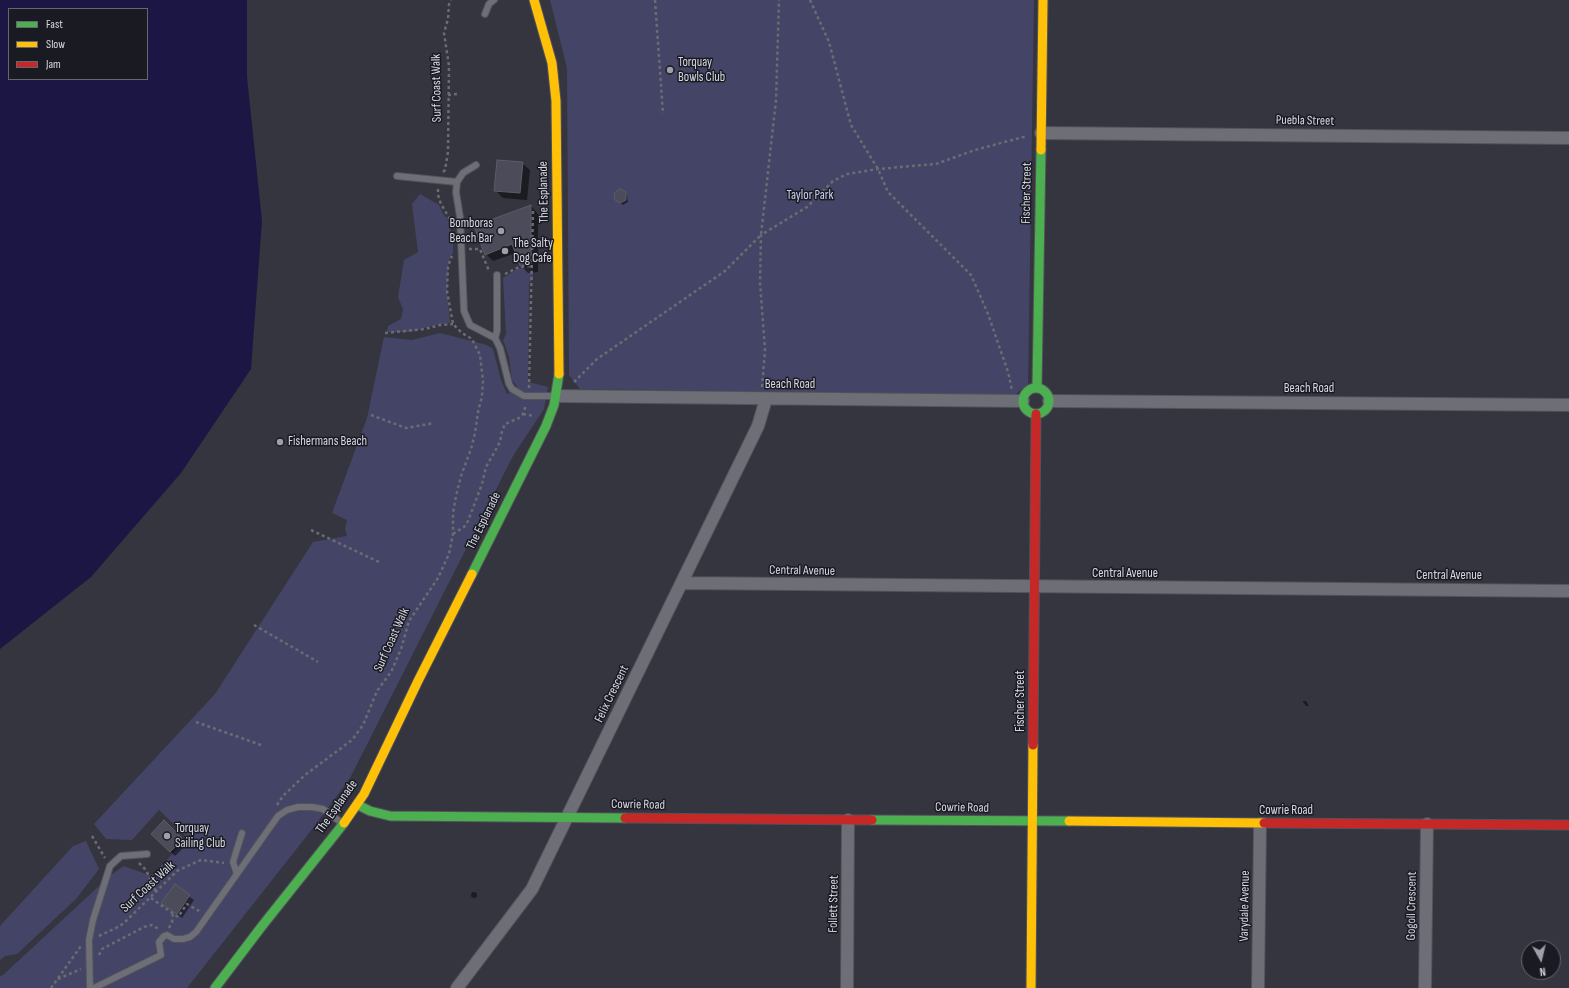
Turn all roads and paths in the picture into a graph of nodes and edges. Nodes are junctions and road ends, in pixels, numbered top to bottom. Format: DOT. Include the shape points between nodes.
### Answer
graph roads {
  1 [pos="451,0"];
  2 [pos="494,0"];
  3 [pos="534,0"];
  4 [pos="655,0"];
  5 [pos="779,0"];
  6 [pos="810,0"];
  7 [pos="1043,0"];
  8 [pos="485,14"];
  9 [pos="448,94"];
  10 [pos="457,94"];
  11 [pos="663,114"];
  12 [pos="1041,133"];
  13 [pos="1569,138"];
  14 [pos="476,165"];
  15 [pos="878,169"];
  16 [pos="440,175"];
  17 [pos="397,176"];
  18 [pos="457,182"];
  19 [pos="439,187"];
  20 [pos="452,226"];
  21 [pos="761,235"];
  22 [pos="466,249"];
  23 [pos="453,254"];
  24 [pos="531,266"];
  25 [pos="497,275"];
  26 [pos="453,324"];
  27 [pos="385,333"];
  28 [pos="495,338"];
  29 [pos="574,382"];
  30 [pos="1037,387"];
  31 [pos="556,396"];
  32 [pos="763,399"];
  33 [pos="1017,401"];
  34 [pos="1049,401"];
  35 [pos="1569,405"];
  36 [pos="1036,414"];
  37 [pos="371,415"];
  38 [pos="434,423"];
  39 [pos="311,530"];
  40 [pos="378,562"];
  41 [pos="682,583"];
  42 [pos="1034,587"];
  43 [pos="1569,591"];
  44 [pos="254,625"];
  45 [pos="318,662"];
  46 [pos="196,722"];
  47 [pos="264,746"];
  48 [pos="358,805"];
  49 [pos="274,809"];
  50 [pos="567,817"];
  51 [pos="848,820"];
  52 [pos="1033,822"];
  53 [pos="344,824"];
  54 [pos="1260,824"];
  55 [pos="1427,824"];
  56 [pos="1569,825"];
  57 [pos="242,833"];
  58 [pos="92,836"];
  59 [pos="147,854"];
  60 [pos="233,862"];
  61 [pos="110,866"];
  62 [pos="146,870"];
  63 [pos="237,874"];
  64 [pos="156,892"];
  65 [pos="151,898"];
  66 [pos="173,913"];
  67 [pos="206,916"];
  68 [pos="166,935"];
  69 [pos="89,940"];
  70 [pos="89,966"];
  71 [pos="58,979"];
  72 [pos="51,988"];
  73 [pos="90,988"];
  74 [pos="94,988"];
  75 [pos="215,988"];
  76 [pos="457,988"];
  77 [pos="847,988"];
  78 [pos="1031,988"];
  79 [pos="1258,988"];
  80 [pos="1425,988"];
  1 -- 9 [label="path, Surf Coast Walk" via="444,33 449,66"];
  2 -- 8 [label="lane" via="489,4"];
  3 -- 31 [label="street, The Esplanade" via="552,63 556,101 559,376"];
  4 -- 11 [label="path"];
  5 -- 21 [label="path" via="776,100"];
  6 -- 15 [label="path" via="829,42 851,125"];
  7 -- 12 [label="street, Fischer Street"];
  9 -- 10 [label="path"];
  9 -- 16 [label="path, Surf Coast Walk" via="448,152 445,170"];
  12 -- 13 [label="street, Puebla Street"];
  12 -- 15 [label="path" via="982,148 936,164"];
  12 -- 30 [label="street, Fischer Street"];
  14 -- 18 [label="lane" via="463,173"];
  15 -- 21 [label="path" via="847,174 833,181 807,207"];
  15 -- 33 [label="path" via="888,192 971,276 998,341"];
  17 -- 18 [label="lane"];
  18 -- 28 [label="lane" via="464,311 470,325"];
  19 -- 20 [label="path" via="440,199"];
  21 -- 29 [label="path" via="726,271 596,359"];
  21 -- 32 [label="path" via="760,282 765,350"];
  22 -- 25 [label="path" via="480,249 491,275"];
  23 -- 26 [label="path" via="448,266 447,292"];
  24 -- 25 [label="path" via="519,267 505,275"];
  25 -- 28 [label="lane"];
  26 -- 27 [label="path"];
  26 -- 49 [label="path, Surf Coast Walk" via="472,339 480,355 483,381 475,433 456,496 449,554 438,578 409,621 391,672 377,691 362,725 352,740 304,775"];
  28 -- 31 [label="lane" via="500,348 508,384 512,389 524,396"];
  30 -- 33 [label="street" via="1026,391"];
  30 -- 34 [label="street" via="1046,391"];
  31 -- 32 [label="street, Beach Road"];
  31 -- 48 [label="street, The Esplanade" via="546,426"];
  32 -- 33 [label="street, Beach Road"];
  32 -- 41 [label="street, Felix Crescent" via="758,426"];
  33 -- 36 [label="street" via="1030,413"];
  34 -- 35 [label="street, Beach Road"];
  34 -- 36 [label="street" via="1046,410"];
  36 -- 42 [label="street, Fischer Street"];
  37 -- 38 [label="path" via="406,428"];
  39 -- 40 [label="path"];
  41 -- 42 [label="street, Central Avenue"];
  41 -- 50 [label="street, Felix Crescent"];
  42 -- 43 [label="street, Central Avenue"];
  42 -- 52 [label="street, Fischer Street"];
  44 -- 45 [label="path"];
  46 -- 47 [label="path"];
  48 -- 50 [label="street, Cowrie Road" via="390,816"];
  48 -- 53 [label="street, The Esplanade"];
  50 -- 51 [label="street, Cowrie Road"];
  50 -- 76 [label="street, Felix Crescent" via="532,889"];
  51 -- 52 [label="street, Cowrie Road"];
  51 -- 77 [label="street, Follett Street"];
  52 -- 54 [label="street, Cowrie Road"];
  52 -- 78 [label="street, Fischer Street"];
  53 -- 63 [label="lane" via="323,809 298,807 287,810 278,816"];
  53 -- 75 [label="street, The Esplanade"];
  54 -- 55 [label="street, Cowrie Road"];
  54 -- 79 [label="street, Varydale Avenue"];
  55 -- 56 [label="street, Cowrie Road"];
  55 -- 80 [label="street, Gogoll Crescent"];
  57 -- 60 [label="lane"];
  58 -- 61 [label="path"];
  59 -- 61 [label="lane" via="121,856"];
  60 -- 63 [label="lane"];
  60 -- 64 [label="path, Surf Coast Walk" via="226,864 200,860 191,863 178,871"];
  61 -- 69 [label="lane"];
  62 -- 64 [label="path"];
  63 -- 67 [label="lane"];
  64 -- 65 [label="path, Surf Coast Walk"];
  65 -- 66 [label="path"];
  65 -- 69 [label="path, Surf Coast Walk" via="120,926"];
  66 -- 67 [label="path" via="178,917 187,904"];
  66 -- 68 [label="path"];
  67 -- 68 [label="lane" via="196,932 186,938 178,939"];
  68 -- 70 [label="path" via="152,925 144,927 102,949 97,960"];
  68 -- 74 [label="lane" via="159,942 161,955"];
  69 -- 70 [label="lane"];
  69 -- 71 [label="path, Surf Coast Walk" via="82,944"];
  70 -- 71 [label="path"];
  70 -- 73 [label="lane"];
  71 -- 72 [label="path, Surf Coast Walk"];
}
